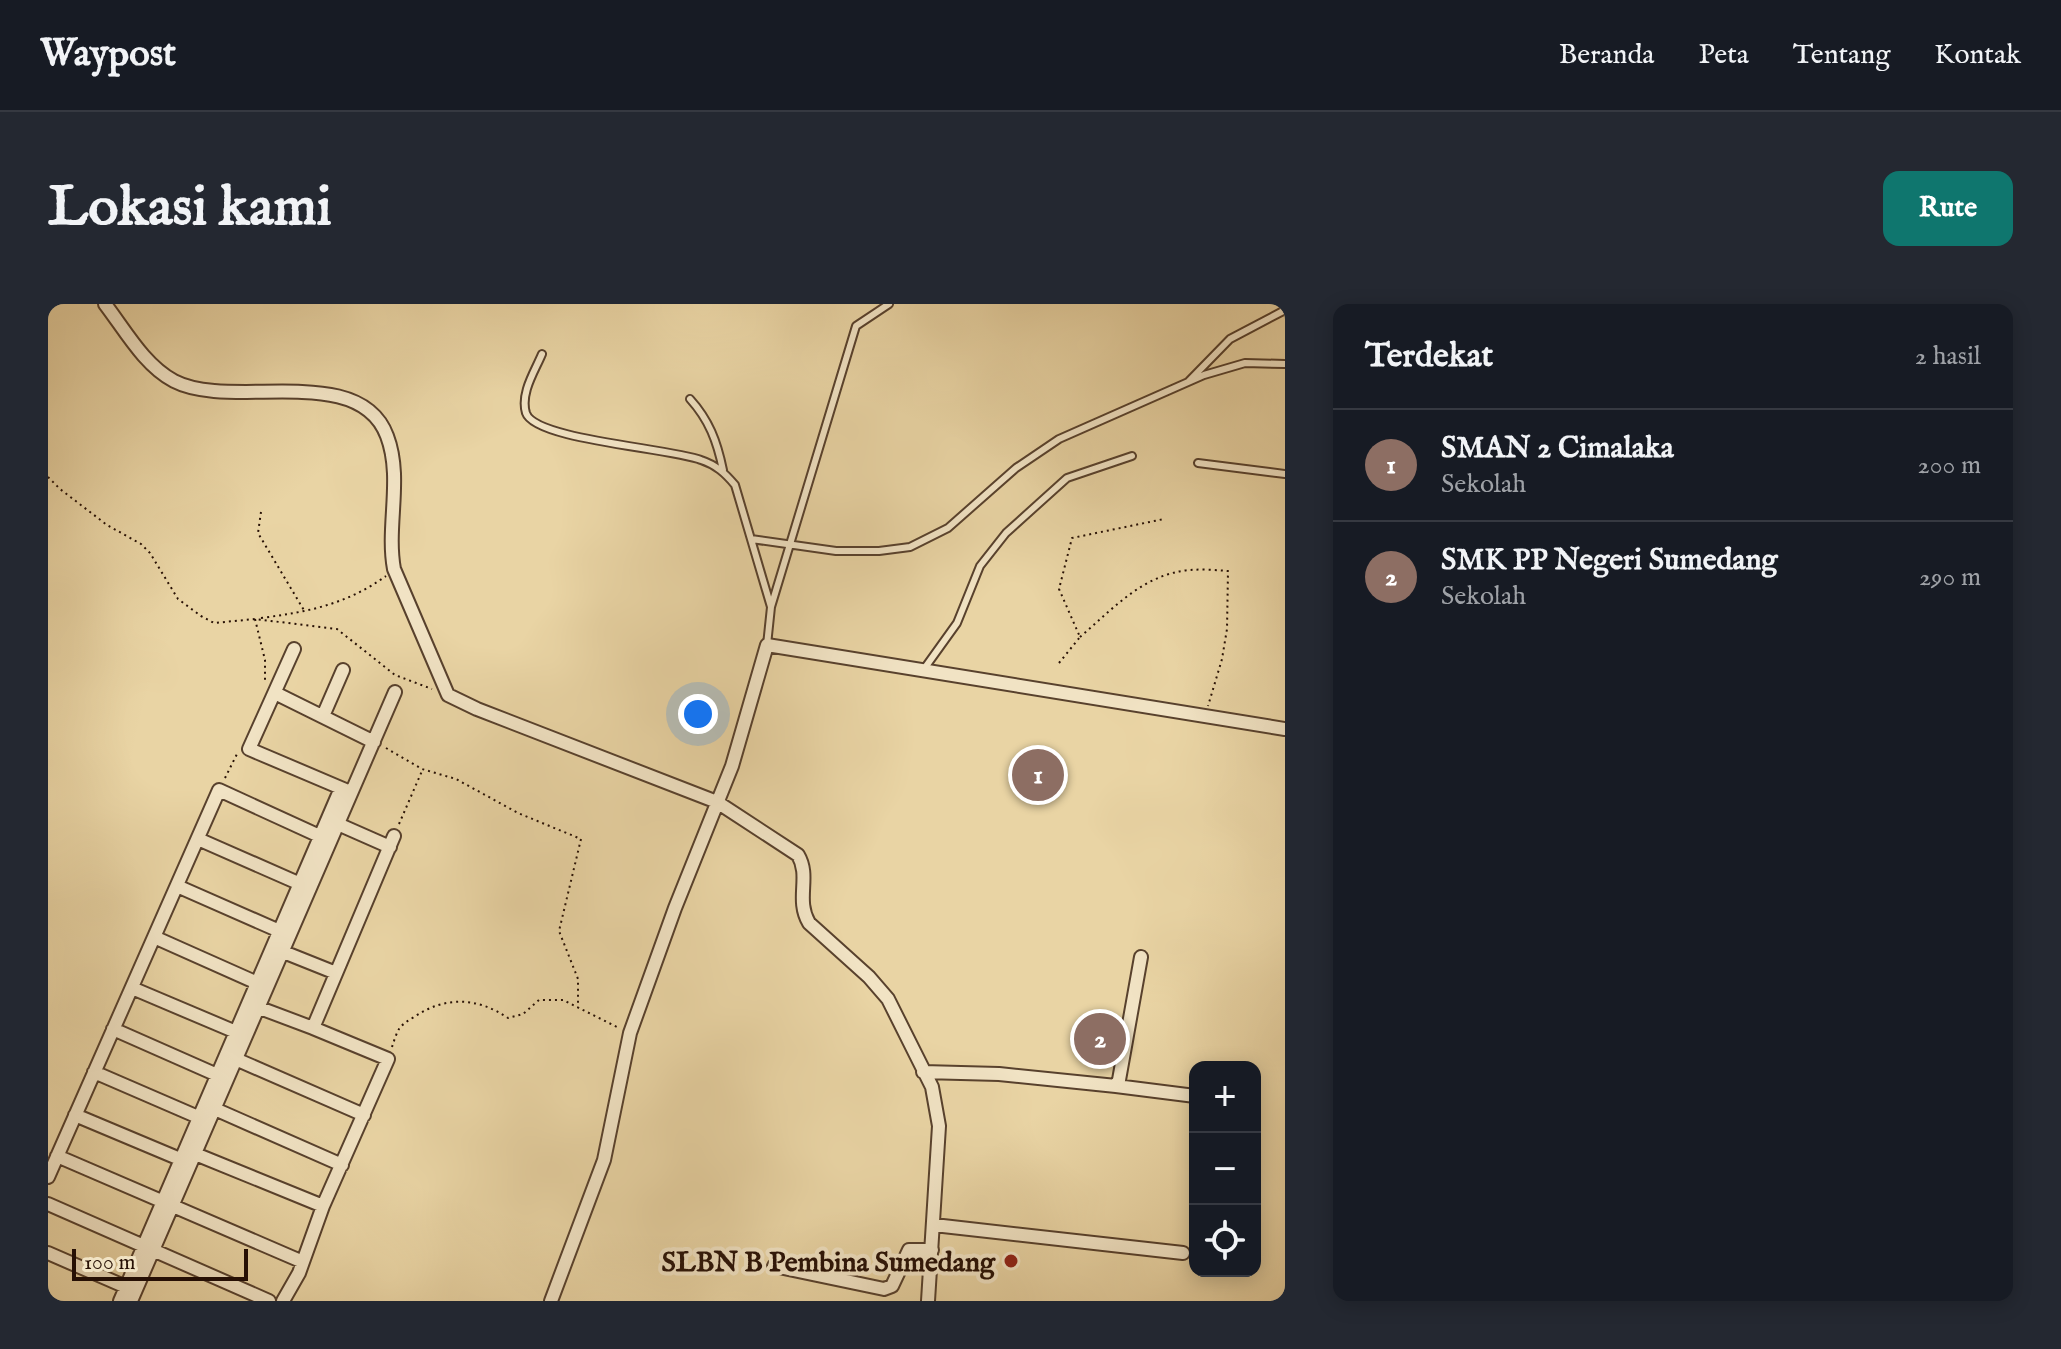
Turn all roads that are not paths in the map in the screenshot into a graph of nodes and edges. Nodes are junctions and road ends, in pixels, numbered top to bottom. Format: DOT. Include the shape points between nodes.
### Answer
graph roads {
  1 [pos="105,304"];
  2 [pos="889,304"];
  3 [pos="1285,310"];
  4 [pos="542,354"];
  5 [pos="1285,364"];
  6 [pos="1186,383"];
  7 [pos="690,399"];
  8 [pos="1132,456"];
  9 [pos="1198,463"];
  10 [pos="723,470"];
  11 [pos="1285,474"];
  12 [pos="751,539"];
  13 [pos="790,546"];
  14 [pos="771,607"];
  15 [pos="767,645"];
  16 [pos="294,649"];
  17 [pos="924,669"];
  18 [pos="343,670"];
  19 [pos="270,692"];
  20 [pos="395,692"];
  21 [pos="323,716"];
  22 [pos="1285,729"];
  23 [pos="374,742"];
  24 [pos="346,790"];
  25 [pos="717,802"];
  26 [pos="332,818"];
  27 [pos="198,839"];
  28 [pos="324,839"];
  29 [pos="177,886"];
  30 [pos="304,886"];
  31 [pos="284,933"];
  32 [pos="154,937"];
  33 [pos="277,949"];
  34 [pos="1141,957"];
  35 [pos="336,973"];
  36 [pos="262,985"];
  37 [pos="132,988"];
  38 [pos="253,1005"];
  39 [pos="313,1028"];
  40 [pos="113,1029"];
  41 [pos="240,1034"];
  42 [pos="231,1057"];
  43 [pos="94,1072"];
  44 [pos="923,1072"];
  45 [pos="222,1078"];
  46 [pos="1116,1086"];
  47 [pos="1189,1095"];
  48 [pos="209,1106"];
  49 [pos="75,1115"];
  50 [pos="364,1115"];
  51 [pos="204,1119"];
  52 [pos="57,1156"];
  53 [pos="188,1156"];
  54 [pos="342,1165"];
  55 [pos="48,1177"];
  56 [pos="48,1204"];
  57 [pos="167,1204"];
  58 [pos="323,1206"];
  59 [pos="934,1225"];
  60 [pos="148,1248"];
  61 [pos="932,1250"];
  62 [pos="48,1253"];
  63 [pos="1183,1253"];
  64 [pos="303,1262"];
  65 [pos="774,1266"];
  66 [pos="128,1297"];
  67 [pos="269,1301"];
  68 [pos="283,1301"];
  69 [pos="551,1301"];
  70 [pos="928,1301"];
  1 -- 25 [label="street" via="156,368 185,386 212,392 328,395 373,414 393,455 394,569 448,695"];
  2 -- 13 [label="lane" via="856,326"];
  3 -- 6 [label="lane" via="1230,339"];
  4 -- 10 [label="lane" via="527,389 532,422 572,436 700,459"];
  5 -- 6 [label="lane" via="1245,363"];
  6 -- 13 [label="lane" via="1037,451 948,528 910,547 879,551"];
  7 -- 10 [label="lane" via="706,416"];
  8 -- 17 [label="lane" via="1067,478 1006,533 980,566 957,623"];
  9 -- 11 [label="lane"];
  10 -- 12 [label="lane" via="735,485"];
  12 -- 13 [label="lane"];
  12 -- 14 [label="lane"];
  13 -- 14 [label="lane"];
  14 -- 15 [label="lane"];
  15 -- 17 [label="street"];
  15 -- 25 [label="street"];
  16 -- 19 [label="street"];
  17 -- 22 [label="street"];
  18 -- 21 [label="street"];
  19 -- 21 [label="street"];
  19 -- 24 [label="street" via="249,749"];
  20 -- 23 [label="street"];
  21 -- 23 [label="street"];
  23 -- 24 [label="street"];
  24 -- 26 [label="street"];
  25 -- 44 [label="street" via="798,855 804,866 802,912 888,999"];
  25 -- 69 [label="street" via="630,1033 604,1160"];
  26 -- 28 [label="street"];
  26 -- 35 [label="street" via="392,841"];
  27 -- 28 [label="street" via="219,790"];
  27 -- 29 [label="street"];
  27 -- 30 [label="street"];
  28 -- 30 [label="street"];
  29 -- 31 [label="street"];
  29 -- 32 [label="street"];
  30 -- 31 [label="street"];
  31 -- 33 [label="street"];
  32 -- 36 [label="street"];
  32 -- 37 [label="street"];
  33 -- 35 [label="street"];
  33 -- 36 [label="street"];
  34 -- 46 [label="street"];
  35 -- 39 [label="street"];
  36 -- 38 [label="street"];
  37 -- 40 [label="street"];
  37 -- 41 [label="street"];
  38 -- 39 [label="street"];
  38 -- 41 [label="street"];
  39 -- 50 [label="street" via="388,1059"];
  40 -- 43 [label="street"];
  40 -- 45 [label="street"];
  41 -- 42 [label="street"];
  42 -- 45 [label="street"];
  42 -- 50 [label="street"];
  43 -- 49 [label="street"];
  43 -- 51 [label="street"];
  44 -- 46 [label="street"];
  44 -- 59 [label="street" via="935,1097 939,1126"];
  45 -- 48 [label="street"];
  46 -- 47 [label="street"];
  48 -- 51 [label="street"];
  48 -- 54 [label="street"];
  49 -- 52 [label="street"];
  49 -- 53 [label="street"];
  50 -- 54 [label="street"];
  51 -- 53 [label="street"];
  52 -- 55 [label="street"];
  52 -- 57 [label="street"];
  53 -- 57 [label="street"];
  53 -- 58 [label="street"];
  54 -- 58 [label="street"];
  56 -- 60 [label="street"];
  57 -- 60 [label="street"];
  57 -- 64 [label="street"];
  58 -- 64 [label="street"];
  59 -- 61 [label="street"];
  59 -- 63 [label="street"];
  60 -- 66 [label="street"];
  60 -- 67 [label="street"];
  61 -- 65 [label="street" via="906,1252 892,1286 884,1289"];
  61 -- 70 [label="street"];
  62 -- 66 [label="street"];
  64 -- 68 [label="street"];
}
